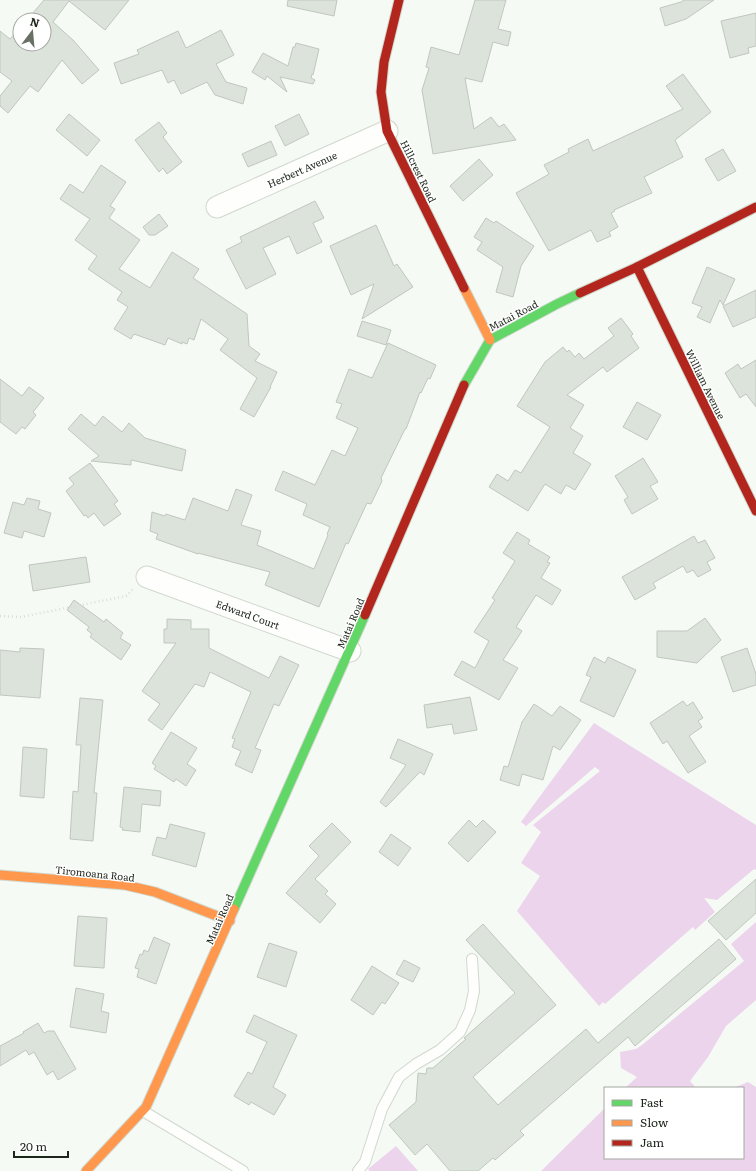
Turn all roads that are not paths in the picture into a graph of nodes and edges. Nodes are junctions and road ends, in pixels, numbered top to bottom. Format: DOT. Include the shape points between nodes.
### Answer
graph roads {
  1 [pos="399,0"];
  2 [pos="387,131"];
  3 [pos="217,207"];
  4 [pos="756,207"];
  5 [pos="637,267"];
  6 [pos="490,340"];
  7 [pos="756,511"];
  8 [pos="147,576"];
  9 [pos="350,651"];
  10 [pos="0,876"];
  11 [pos="230,921"];
  12 [pos="472,958"];
  13 [pos="143,1111"];
  14 [pos="86,1171"];
  15 [pos="243,1171"];
  16 [pos="358,1171"];
  1 -- 2 [label="street, Hillcrest Road" via="384,62 381,92"];
  2 -- 3 [label="street, Herbert Avenue"];
  2 -- 6 [label="street, Hillcrest Road"];
  4 -- 5 [label="street, Matai Road"];
  5 -- 6 [label="street, Matai Road" via="556,304"];
  5 -- 7 [label="street, William Avenue"];
  6 -- 9 [label="street, Matai Road" via="465,382"];
  8 -- 9 [label="street, Edward Court"];
  9 -- 11 [label="street, Matai Road"];
  10 -- 11 [label="street, Tiromoana Road" via="124,885 155,892"];
  11 -- 13 [label="street, Matai Road"];
  12 -- 16 [label="lane" via="474,991 470,1010 460,1032 440,1050 400,1077 382,1109 365,1162"];
  13 -- 14 [label="street, Matai Road"];
  13 -- 15 [label="lane"];
}
